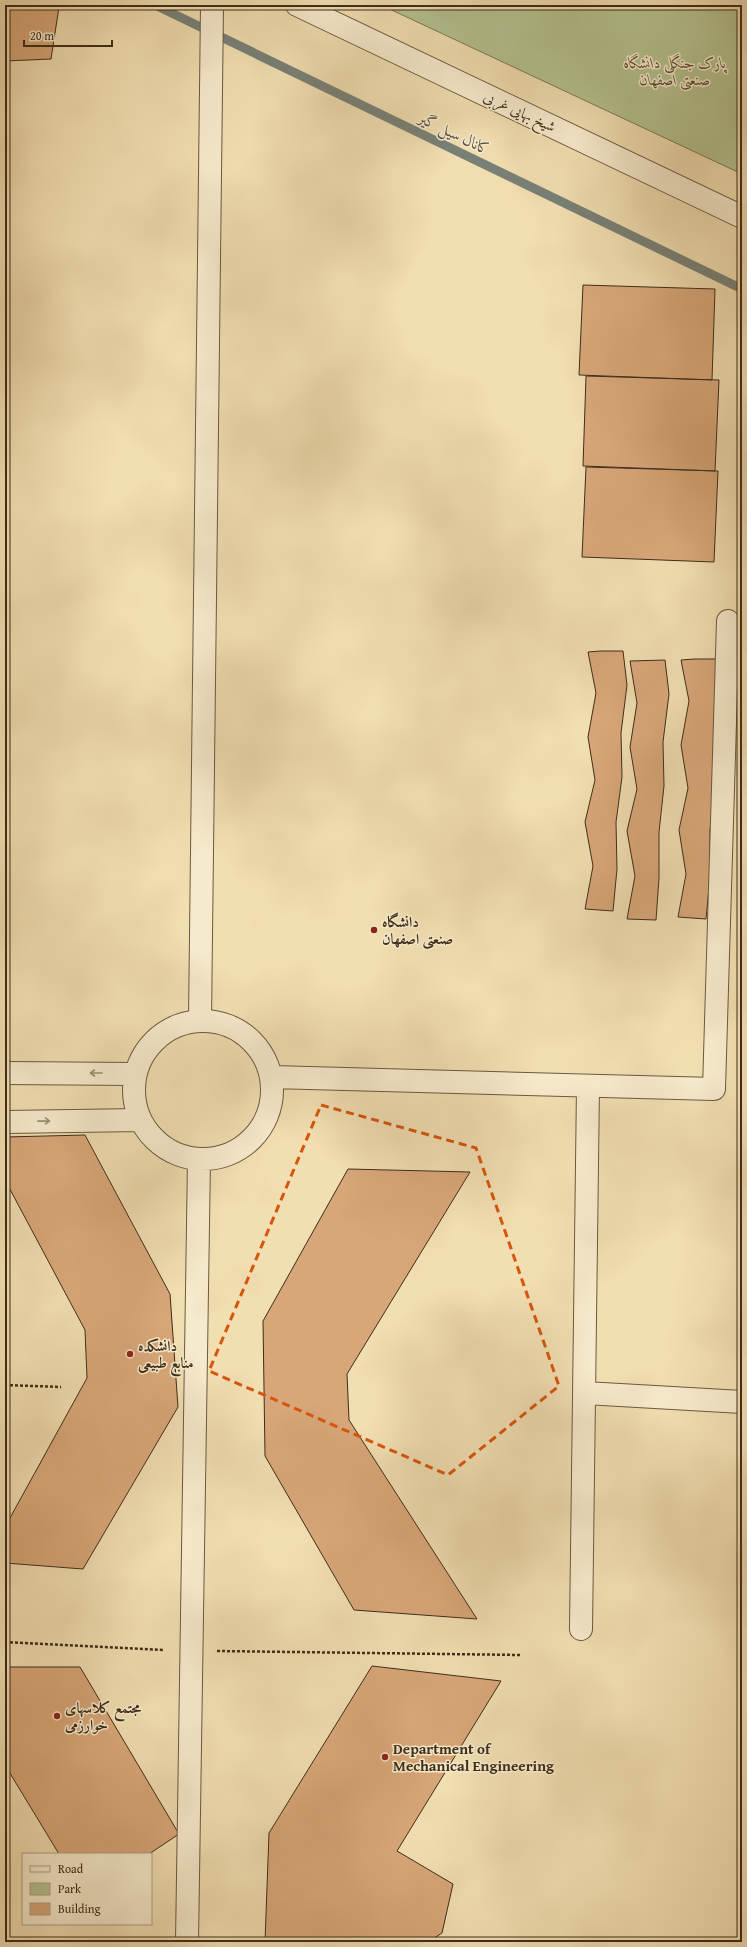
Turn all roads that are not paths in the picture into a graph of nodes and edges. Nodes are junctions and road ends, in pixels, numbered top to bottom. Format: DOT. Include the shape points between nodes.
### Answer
graph roads {
  1 [pos="212,5"];
  2 [pos="297,5"];
  3 [pos="742,217"];
  4 [pos="728,621"];
  5 [pos="200,1020"];
  6 [pos="5,1073"];
  7 [pos="135,1074"];
  8 [pos="272,1077"];
  9 [pos="588,1086"];
  10 [pos="140,1120"];
  11 [pos="5,1122"];
  12 [pos="199,1159"];
  13 [pos="585,1393"];
  14 [pos="742,1402"];
  15 [pos="582,1629"];
  16 [pos="187,1942"];
  1 -- 5 [label="street"];
  2 -- 3 [label="street, شیخ بهایی غربی"];
  4 -- 9 [label="street" via="714,1089"];
  5 -- 7 [label="street" via="182,1023 152,1042 141,1057"];
  5 -- 8 [label="street" via="219,1022 238,1029 258,1047"];
  7 -- 6 [label="street, one-way"];
  7 -- 10 [label="street" via="134,1097"];
  8 -- 9 [label="street"];
  8 -- 12 [label="street" via="272,1098 266,1118 255,1136 239,1149 219,1158"];
  9 -- 13 [label="street"];
  11 -- 10 [label="street, one-way"];
  10 -- 12 [label="street" via="150,1135 164,1148 180,1156"];
  12 -- 16 [label="street"];
  13 -- 14 [label="street"];
  13 -- 15 [label="street"];
}
